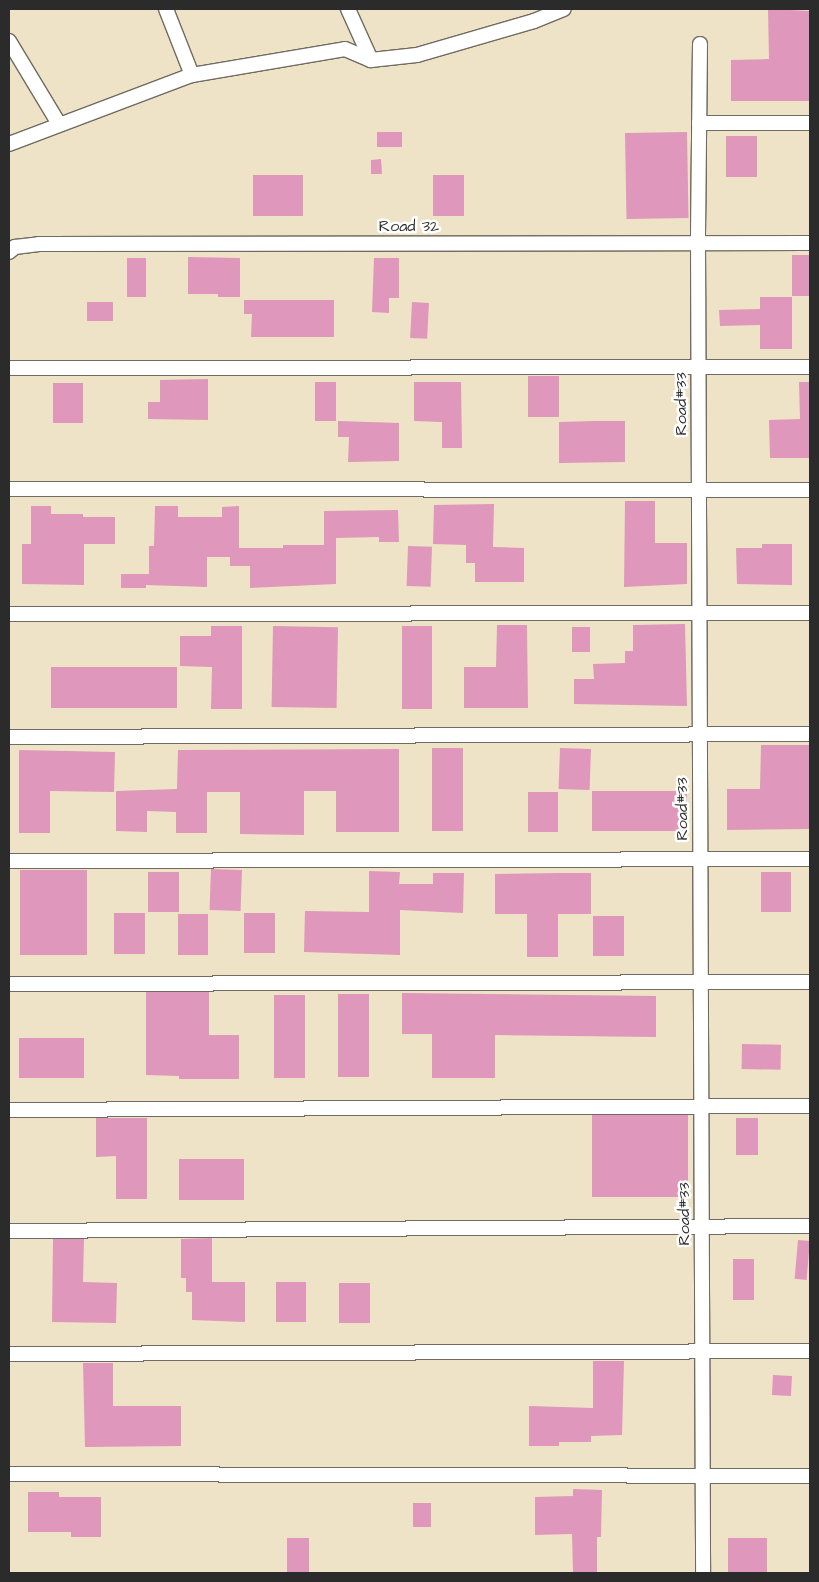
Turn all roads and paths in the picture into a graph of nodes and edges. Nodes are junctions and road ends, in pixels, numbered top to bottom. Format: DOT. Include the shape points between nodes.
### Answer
graph roads {
  1 [pos="166,9"];
  2 [pos="348,9"];
  3 [pos="564,9"];
  4 [pos="530,15"];
  5 [pos="9,41"];
  6 [pos="700,44"];
  7 [pos="371,60"];
  8 [pos="192,75"];
  9 [pos="699,123"];
  10 [pos="810,123"];
  11 [pos="58,124"];
  12 [pos="9,144"];
  13 [pos="698,243"];
  14 [pos="810,243"];
  15 [pos="9,252"];
  16 [pos="698,367"];
  17 [pos="810,367"];
  18 [pos="9,368"];
  19 [pos="9,489"];
  20 [pos="699,490"];
  21 [pos="810,490"];
  22 [pos="699,613"];
  23 [pos="810,613"];
  24 [pos="9,614"];
  25 [pos="700,734"];
  26 [pos="810,734"];
  27 [pos="9,737"];
  28 [pos="700,859"];
  29 [pos="810,859"];
  30 [pos="9,861"];
  31 [pos="700,982"];
  32 [pos="810,982"];
  33 [pos="9,984"];
  34 [pos="701,1106"];
  35 [pos="810,1106"];
  36 [pos="9,1110"];
  37 [pos="702,1226"];
  38 [pos="810,1226"];
  39 [pos="9,1231"];
  40 [pos="702,1351"];
  41 [pos="810,1352"];
  42 [pos="9,1354"];
  43 [pos="9,1474"];
  44 [pos="702,1476"];
  45 [pos="810,1476"];
  46 [pos="703,1573"];
  1 -- 8 [label="street"];
  2 -- 7 [label="street"];
  3 -- 4 [label="street"];
  4 -- 7 [label="street" via="417,55"];
  5 -- 11 [label="street"];
  6 -- 9 [label="street, Road#33"];
  7 -- 8 [label="street" via="345,49"];
  8 -- 11 [label="street"];
  9 -- 10 [label="street"];
  9 -- 13 [label="street, Road#33"];
  11 -- 12 [label="street"];
  13 -- 14 [label="street, Road 32"];
  13 -- 15 [label="street, Road 32" via="39,244 15,247"];
  13 -- 16 [label="street, Road#33"];
  16 -- 17 [label="street"];
  16 -- 18 [label="street"];
  16 -- 20 [label="street, Road#33"];
  19 -- 20 [label="street"];
  20 -- 21 [label="street"];
  20 -- 22 [label="street, Road#33"];
  22 -- 23 [label="street"];
  22 -- 24 [label="street"];
  22 -- 25 [label="street, Road#33"];
  25 -- 26 [label="street"];
  25 -- 27 [label="street"];
  25 -- 28 [label="street, Road#33"];
  28 -- 29 [label="street"];
  28 -- 30 [label="street"];
  28 -- 31 [label="street, Road#33"];
  31 -- 32 [label="street"];
  31 -- 33 [label="street"];
  31 -- 34 [label="street, Road#33"];
  34 -- 35 [label="street"];
  34 -- 36 [label="street"];
  34 -- 37 [label="street, Road#33"];
  37 -- 38 [label="street"];
  37 -- 39 [label="street"];
  37 -- 40 [label="street, Road#33"];
  40 -- 41 [label="street"];
  40 -- 42 [label="street"];
  40 -- 44 [label="street, Road#33"];
  43 -- 44 [label="street"];
  44 -- 45 [label="street"];
  44 -- 46 [label="street, Road#33"];
}
